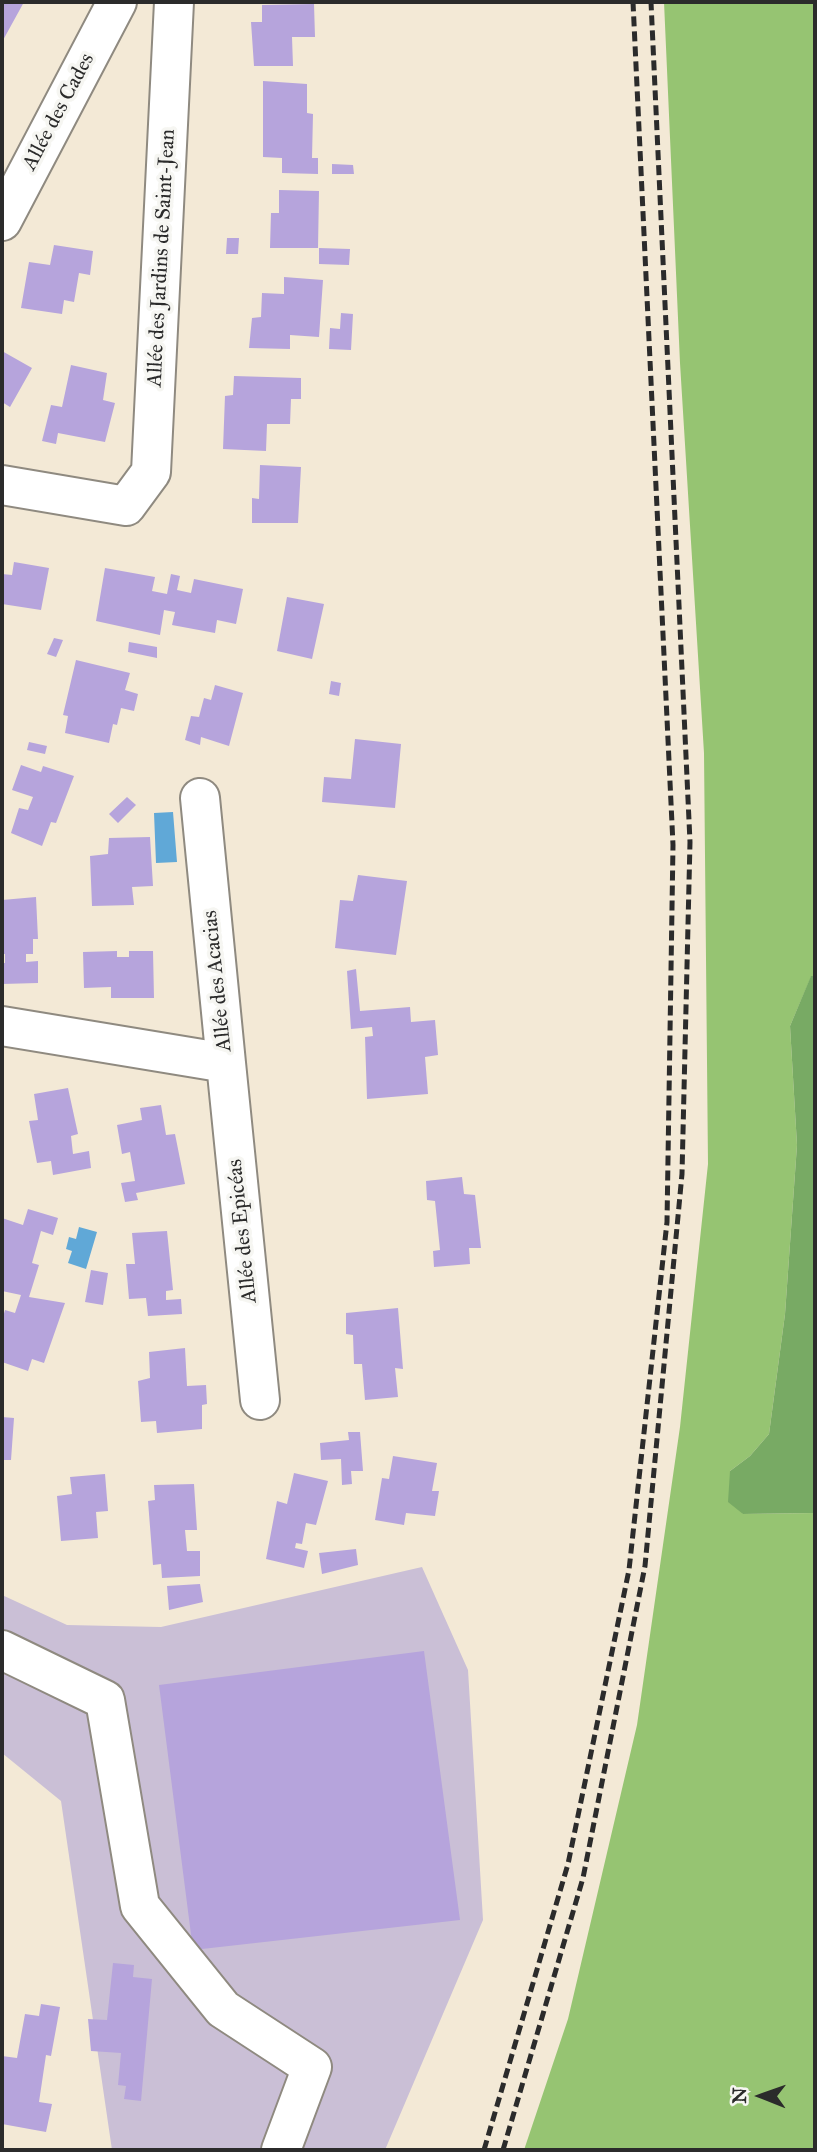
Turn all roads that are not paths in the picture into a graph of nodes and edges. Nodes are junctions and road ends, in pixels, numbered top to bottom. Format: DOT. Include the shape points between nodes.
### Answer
graph roads {
  1 [pos="117,2"];
  2 [pos="174,2"];
  3 [pos="2,221"];
  4 [pos="2,485"];
  5 [pos="200,798"];
  6 [pos="2,1026"];
  7 [pos="226,1063"];
  8 [pos="260,1400"];
  9 [pos="2,1650"];
  10 [pos="281,2150"];
  1 -- 3 [label="street, Allée des Cades"];
  2 -- 4 [label="street, Allée des Jardins de Saint-Jean" via="151,472 126,506"];
  5 -- 7 [label="street, Allée des Acacias"];
  6 -- 7 [label="street, Allée des Acacias"];
  7 -- 8 [label="street, Allée des Epicéas"];
  9 -- 10 [label="street" via="105,1700 140,1906 223,2010 312,2067"];
}
